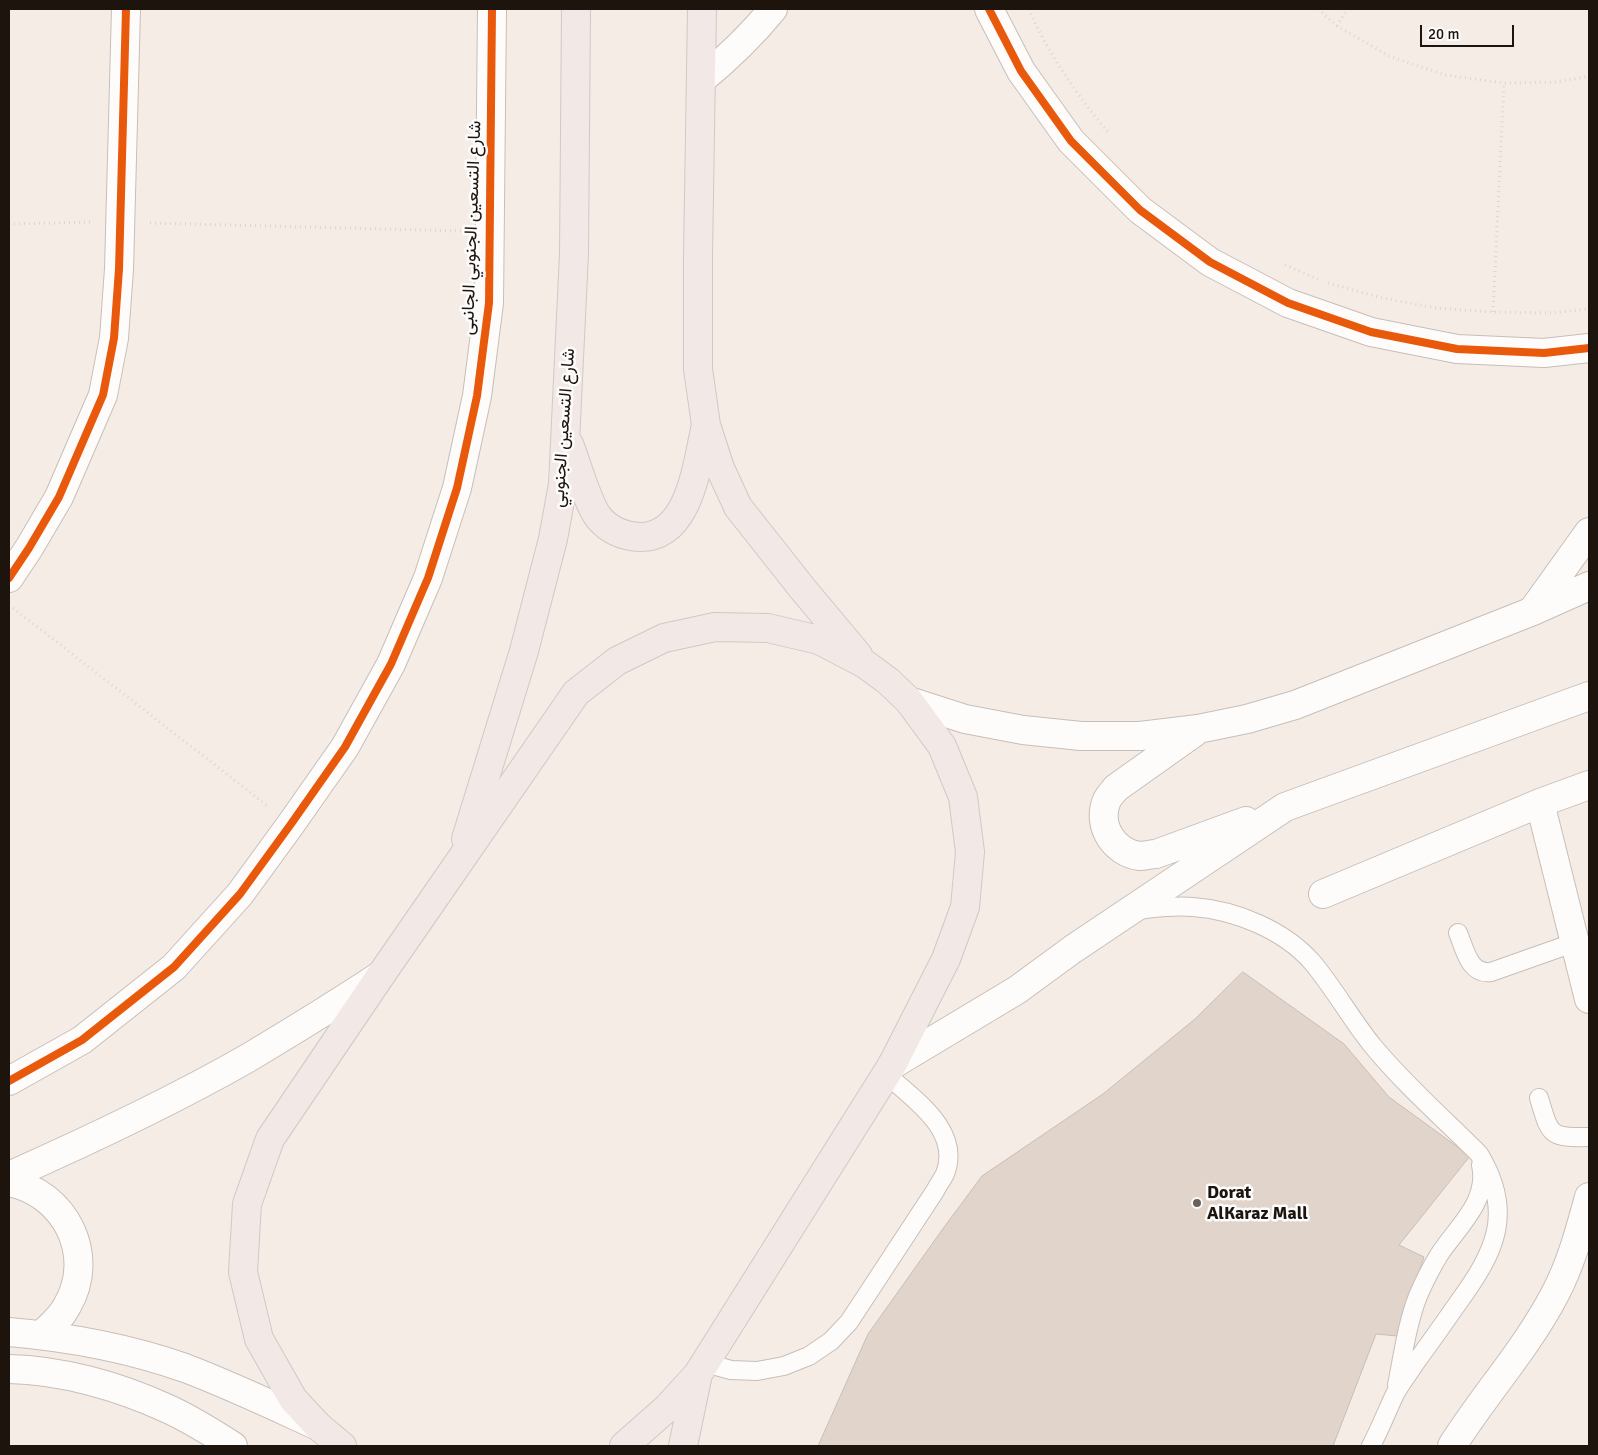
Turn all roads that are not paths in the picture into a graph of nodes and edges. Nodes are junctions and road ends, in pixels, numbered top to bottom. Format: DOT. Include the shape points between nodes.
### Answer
graph roads {
  1 [pos="126,9"];
  2 [pos="492,9"];
  3 [pos="576,9"];
  4 [pos="702,9"];
  5 [pos="773,9"];
  6 [pos="989,9"];
  7 [pos="701,80"];
  8 [pos="1589,348"];
  9 [pos="706,425"];
  10 [pos="566,435"];
  11 [pos="1589,532"];
  12 [pos="9,578"];
  13 [pos="1589,586"];
  14 [pos="1533,611"];
  15 [pos="865,664"];
  16 [pos="1589,696"];
  17 [pos="909,701"];
  18 [pos="1198,729"];
  19 [pos="1589,785"];
  20 [pos="1540,803"];
  21 [pos="1285,807"];
  22 [pos="459,863"];
  23 [pos="1323,894"];
  24 [pos="1131,911"];
  25 [pos="1458,933"];
  26 [pos="1576,942"];
  27 [pos="381,975"];
  28 [pos="1589,999"];
  29 [pos="889,1069"];
  30 [pos="9,1081"];
  31 [pos="1539,1098"];
  32 [pos="1589,1137"];
  33 [pos="1479,1154"];
  34 [pos="9,1176"];
  35 [pos="9,1182"];
  36 [pos="1589,1197"];
  37 [pos="9,1332"];
  38 [pos="41,1335"];
  39 [pos="702,1368"];
  40 [pos="9,1369"];
  41 [pos="1396,1393"];
  42 [pos="318,1426"];
  43 [pos="233,1446"];
  44 [pos="342,1446"];
  45 [pos="624,1446"];
  46 [pos="683,1446"];
  47 [pos="1371,1446"];
  48 [pos="1452,1446"];
  1 -- 12 [label="street" via="114,338 103,395 59,497"];
  2 -- 30 [label="street, شارع التسعين الجنوبي الجانبى" via="489,303 477,396 457,488 428,578 390,664 345,747 291,824 240,894 174,967 82,1040"];
  3 -- 10 [label="main road, شارع التسعين الجنوبي" via="574,254"];
  4 -- 7 [label="main road"];
  5 -- 7 [label="street" via="751,36"];
  6 -- 8 [label="street" via="1021,70 1071,141 1140,210 1210,262 1288,303 1371,332 1457,349 1544,353"];
  7 -- 9 [label="main road" via="698,369"];
  9 -- 10 [label="main road" via="687,500 678,518 664,530 647,537 628,537 612,530 598,517"];
  9 -- 15 [label="main road" via="720,468 738,507"];
  10 -- 22 [label="main road, شارع التسعين الجنوبي" via="563,484 553,539 512,694"];
  11 -- 14 [label="street"];
  13 -- 14 [label="street"];
  14 -- 18 [label="street" via="1295,705"];
  15 -- 17 [label="main road"];
  15 -- 22 [label="main road" via="818,640 768,628 716,627 664,638 617,661 576,693"];
  16 -- 21 [label="street"];
  17 -- 18 [label="street" via="965,719 1081,736 1140,736"];
  17 -- 29 [label="main road" via="942,746 963,797 970,852 965,907 946,959"];
  18 -- 21 [label="street" via="1116,788 1107,800 1106,830 1114,843 1126,852 1141,856 1156,854"];
  19 -- 20 [label="street"];
  20 -- 23 [label="street"];
  20 -- 26 [label="street"];
  21 -- 24 [label="street"];
  22 -- 27 [label="main road"];
  24 -- 29 [label="street" via="1017,990"];
  24 -- 33 [label="lane" via="1162,907 1223,911 1267,929 1296,948 1323,976 1373,1046"];
  25 -- 26 [label="lane" via="1471,964 1485,973"];
  26 -- 28 [label="street"];
  27 -- 34 [label="street" via="314,1018 195,1086"];
  27 -- 42 [label="main road" via="270,1139 247,1204 243,1272 259,1340 293,1399"];
  29 -- 39 [label="main road"];
  29 -- 39 [label="lane" via="944,1133 948,1153 945,1173 935,1191 849,1322 831,1341 809,1356 784,1366 758,1371"];
  31 -- 32 [label="lane" via="1547,1124 1556,1134"];
  33 -- 41 [label="lane" via="1483,1173 1481,1191 1466,1221 1440,1254 1418,1297 1404,1345"];
  33 -- 41 [label="lane" via="1488,1169 1498,1202 1497,1227 1490,1252"];
  35 -- 38 [label="street" via="36,1191 51,1202 63,1217 78,1252 75,1289 56,1322"];
  36 -- 48 [label="street" via="1578,1236 1555,1294"];
  37 -- 38 [label="street"];
  38 -- 42 [label="street" via="137,1353 183,1368"];
  39 -- 45 [label="main road" via="668,1408"];
  39 -- 46 [label="main road"];
  40 -- 43 [label="street" via="57,1374 130,1393 202,1426"];
  41 -- 47 [label="lane"];
  42 -- 44 [label="main road"];
}
